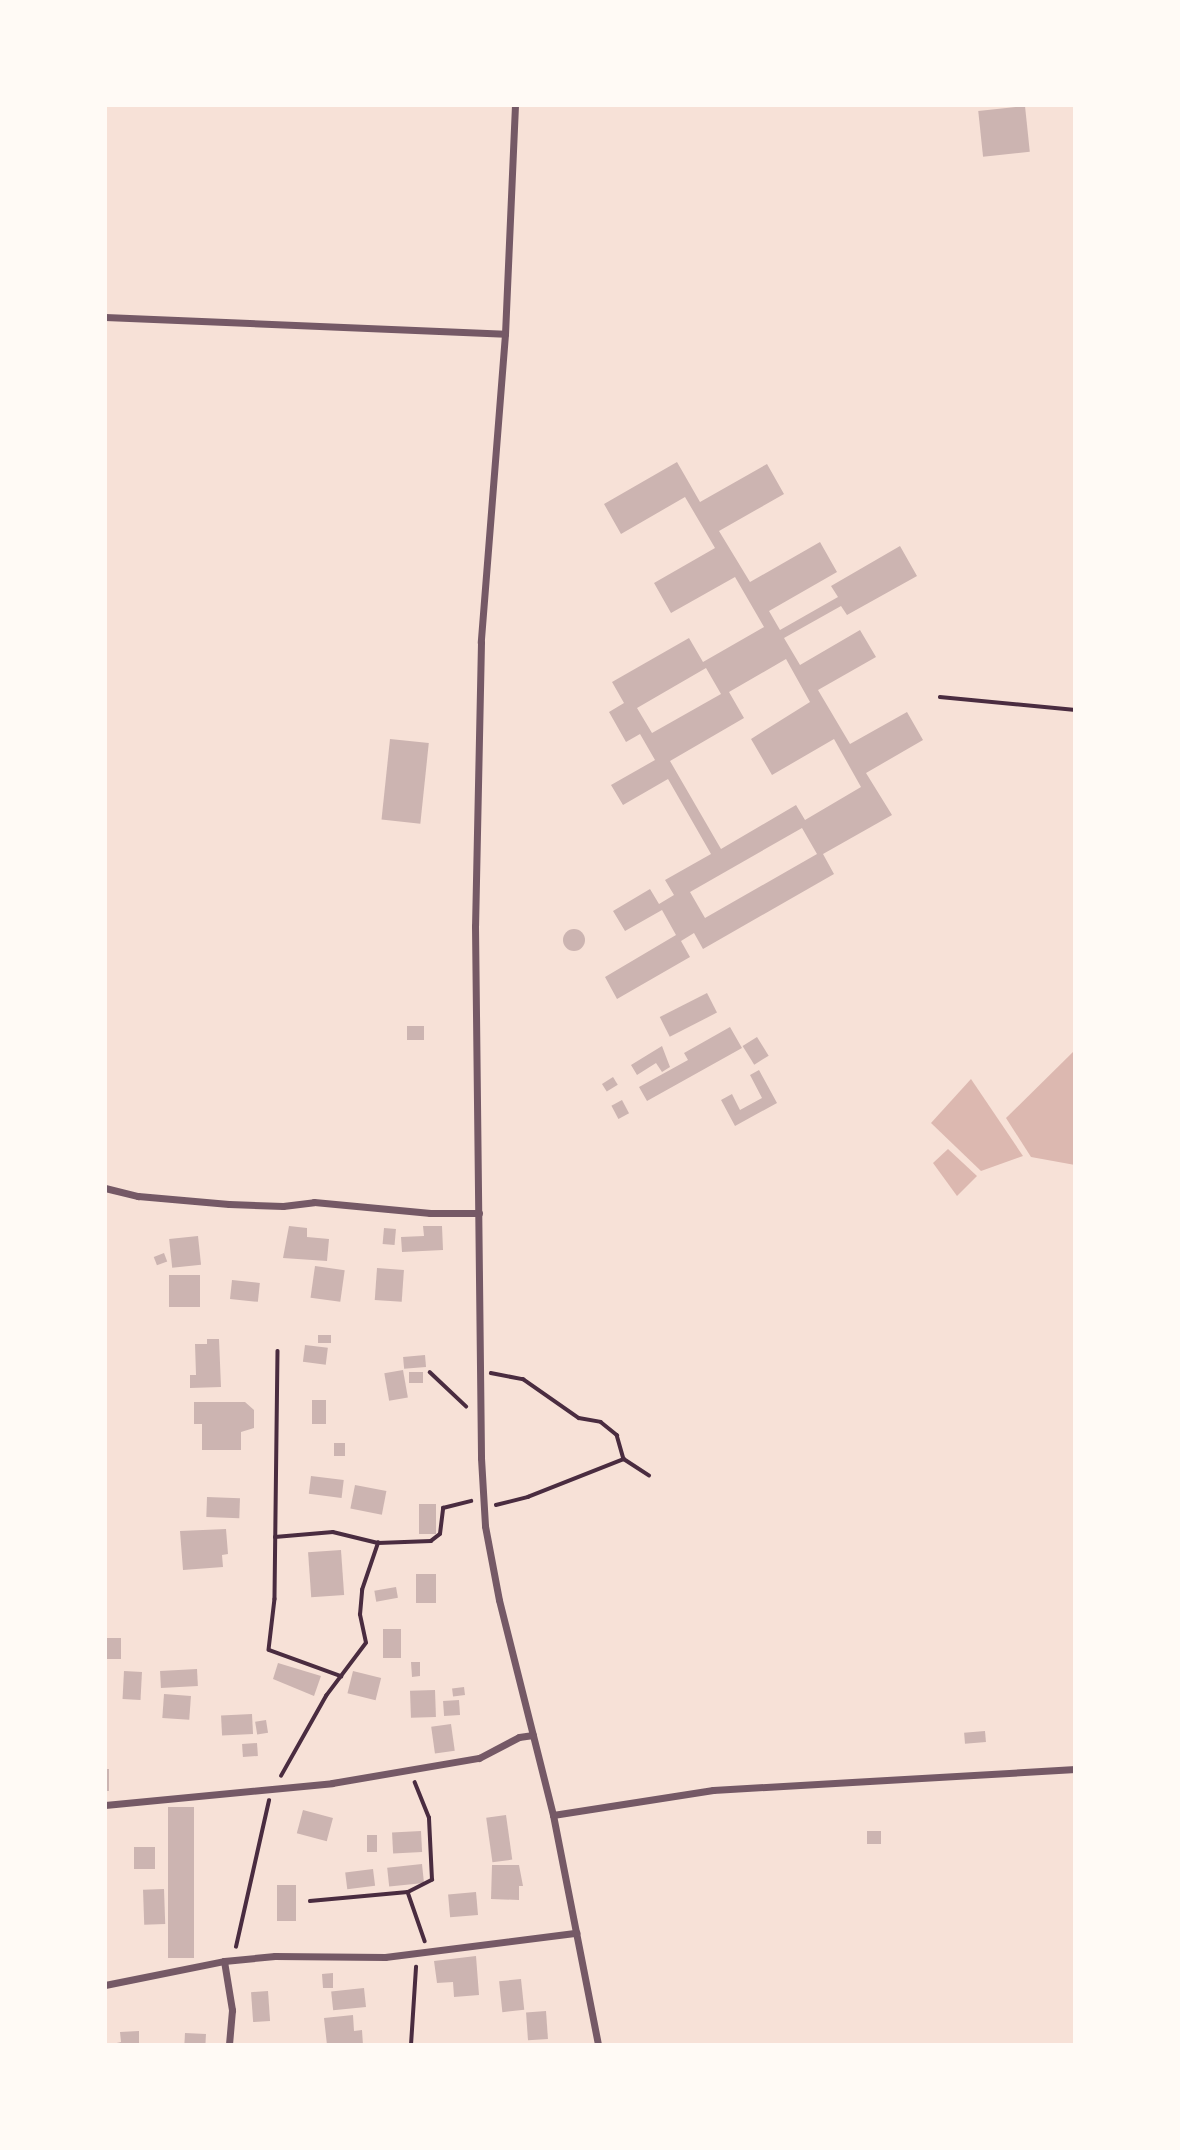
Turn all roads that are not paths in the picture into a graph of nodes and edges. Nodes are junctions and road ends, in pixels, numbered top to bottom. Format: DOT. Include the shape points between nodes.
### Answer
graph roads {
  1 [pos="515,105"];
  2 [pos="105,317"];
  3 [pos="505,334"];
  4 [pos="105,1188"];
  5 [pos="479,1213"];
  6 [pos="533,1735"];
  7 [pos="1075,1769"];
  8 [pos="105,1805"];
  9 [pos="553,1815"];
  10 [pos="576,1933"];
  11 [pos="228,1961"];
  12 [pos="105,1985"];
  13 [pos="229,2045"];
  14 [pos="598,2045"];
  1 -- 3 [label="street"];
  2 -- 3 [label="street"];
  3 -- 5 [label="street" via="481,642 475,926"];
  4 -- 5 [label="street" via="138,1196 229,1204 314,1202"];
  5 -- 6 [label="street" via="484,1510 499,1600"];
  6 -- 8 [label="street" via="519,1737 479,1758 411,1770"];
  6 -- 9 [label="street"];
  7 -- 9 [label="street" via="713,1790"];
  9 -- 10 [label="street"];
  10 -- 11 [label="street" via="416,1954"];
  10 -- 14 [label="street"];
  11 -- 12 [label="street"];
  11 -- 13 [label="street"];
}
